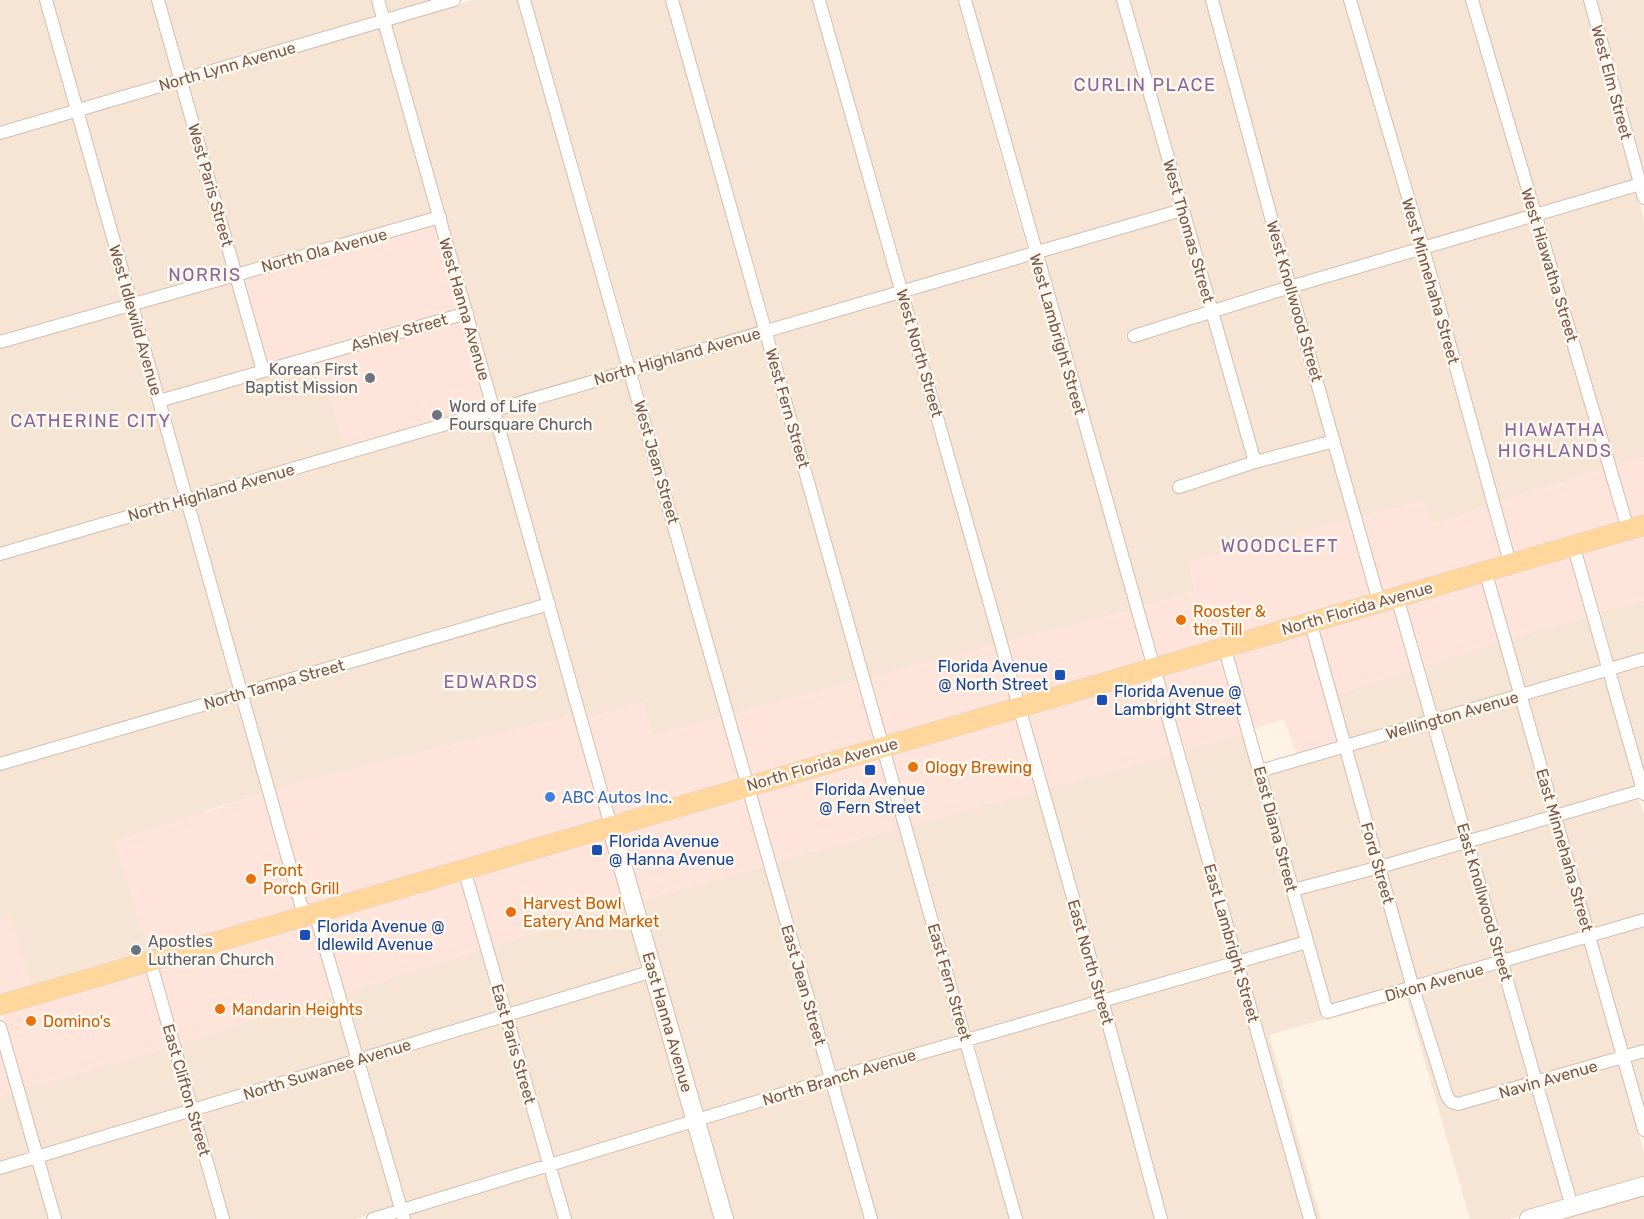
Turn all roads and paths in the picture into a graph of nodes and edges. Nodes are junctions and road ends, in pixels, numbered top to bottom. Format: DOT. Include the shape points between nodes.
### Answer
graph roads {
  1 [pos="46,0"];
  2 [pos="158,0"];
  3 [pos="378,0"];
  4 [pos="454,0"];
  5 [pos="524,0"];
  6 [pos="672,0"];
  7 [pos="819,0"];
  8 [pos="965,0"];
  9 [pos="1123,0"];
  10 [pos="1212,0"];
  11 [pos="1350,0"];
  12 [pos="1473,0"];
  13 [pos="1590,0"];
  14 [pos="384,20"];
  15 [pos="181,80"];
  16 [pos="77,110"];
  17 [pos="0,133"];
  18 [pos="1642,184"];
  19 [pos="1644,198"];
  20 [pos="1182,210"];
  21 [pos="1535,215"];
  22 [pos="440,217"];
  23 [pos="1423,248"];
  24 [pos="1035,252"];
  25 [pos="235,274"];
  26 [pos="1290,287"];
  27 [pos="903,291"];
  28 [pos="131,305"];
  29 [pos="1211,311"];
  30 [pos="466,313"];
  31 [pos="766,330"];
  32 [pos="1134,336"];
  33 [pos="0,342"];
  34 [pos="631,369"];
  35 [pos="263,371"];
  36 [pos="159,401"];
  37 [pos="494,409"];
  38 [pos="1334,441"];
  39 [pos="1255,462"];
  40 [pos="1179,487"];
  41 [pos="186,500"];
  42 [pos="1636,527"];
  43 [pos="1573,544"];
  44 [pos="0,554"];
  45 [pos="1510,563"];
  46 [pos="1485,570"];
  47 [pos="1388,600"];
  48 [pos="549,604"];
  49 [pos="1311,621"];
  50 [pos="1224,646"];
  51 [pos="1644,659"];
  52 [pos="1155,667"];
  53 [pos="1610,669"];
  54 [pos="241,694"];
  55 [pos="1522,695"];
  56 [pos="1019,706"];
  57 [pos="1433,721"];
  58 [pos="883,746"];
  59 [pos="1345,746"];
  60 [pos="0,764"];
  61 [pos="1260,771"];
  62 [pos="748,786"];
  63 [pos="1644,791"];
  64 [pos="1555,816"];
  65 [pos="611,825"];
  66 [pos="1467,841"];
  67 [pos="1380,867"];
  68 [pos="464,868"];
  69 [pos="1293,891"];
  70 [pos="309,915"];
  71 [pos="1644,920"];
  72 [pos="1589,936"];
  73 [pos="1307,942"];
  74 [pos="150,961"];
  75 [pos="1237,961"];
  76 [pos="1502,962"];
  77 [pos="653,971"];
  78 [pos="1413,988"];
  79 [pos="1102,1000"];
  80 [pos="0,1005"];
  81 [pos="1327,1012"];
  82 [pos="506,1015"];
  83 [pos="0,1028"];
  84 [pos="966,1039"];
  85 [pos="1644,1051"];
  86 [pos="1623,1057"];
  87 [pos="359,1059"];
  88 [pos="831,1079"];
  89 [pos="1536,1083"];
  90 [pos="1451,1102"];
  91 [pos="192,1110"];
  92 [pos="696,1121"];
  93 [pos="1644,1130"];
  94 [pos="38,1157"];
  95 [pos="550,1165"];
  96 [pos="0,1168"];
  97 [pos="1644,1186"];
  98 [pos="1562,1212"];
  99 [pos="403,1215"];
  100 [pos="56,1219"];
  101 [pos="223,1219"];
  102 [pos="374,1219"];
  103 [pos="565,1219"];
  104 [pos="724,1219"];
  105 [pos="871,1219"];
  106 [pos="1016,1219"];
  107 [pos="1161,1219"];
  108 [pos="1310,1219"];
  109 [pos="1529,1219"];
  1 -- 16 [label="street, West Idlewild Avenue"];
  2 -- 15 [label="street, West Paris Street"];
  3 -- 14 [label="street, West Hanna Avenue"];
  4 -- 14 [label="street, North Lynn Avenue"];
  5 -- 34 [label="street, West Jean Street"];
  6 -- 31 [label="street, West Fern Street"];
  7 -- 27 [label="street, West North Street"];
  8 -- 24 [label="street, West Lambright Street"];
  9 -- 20 [label="street, West Thomas Street"];
  10 -- 26 [label="street, West Knollwood Street"];
  11 -- 23 [label="street, West Minnehaha Street"];
  12 -- 21 [label="street, West Hiawatha Street"];
  13 -- 18 [label="street, West Elm Street"];
  14 -- 15 [label="street, North Lynn Avenue"];
  14 -- 22 [label="street, West Hanna Avenue"];
  15 -- 16 [label="street, North Lynn Avenue"];
  15 -- 25 [label="street, West Paris Street"];
  16 -- 17 [label="street, North Lynn Avenue"];
  16 -- 28 [label="street, West Idlewild Avenue"];
  18 -- 19 [label="street, West Elm Street"];
  18 -- 21 [label="street"];
  20 -- 24 [label="street, North Highland Avenue"];
  20 -- 29 [label="street, West Thomas Street"];
  21 -- 23 [label="street"];
  21 -- 42 [label="street, West Hiawatha Street"];
  22 -- 25 [label="street, North Ola Avenue"];
  22 -- 30 [label="street, West Hanna Avenue"];
  23 -- 26 [label="street"];
  23 -- 45 [label="street, West Minnehaha Street"];
  24 -- 27 [label="street, North Highland Avenue"];
  24 -- 52 [label="street, West Lambright Street"];
  25 -- 28 [label="street, North Ola Avenue"];
  25 -- 35 [label="street, West Paris Street"];
  26 -- 29 [label="street"];
  26 -- 38 [label="street, West Knollwood Street"];
  27 -- 31 [label="street, North Highland Avenue"];
  27 -- 56 [label="street, West North Street"];
  28 -- 33 [label="street, North Ola Avenue"];
  28 -- 36 [label="street, West Idlewild Avenue"];
  29 -- 32 [label="street"];
  29 -- 39 [label="street, West Thomas Street"];
  30 -- 35 [label="street, Ashley Street"];
  30 -- 37 [label="street, West Hanna Avenue"];
  31 -- 34 [label="street, North Highland Avenue"];
  31 -- 58 [label="street, West Fern Street"];
  34 -- 37 [label="street, North Highland Avenue"];
  34 -- 62 [label="street, West Jean Street"];
  35 -- 36 [label="street, Ashley Street"];
  36 -- 41 [label="street, West Idlewild Avenue"];
  37 -- 41 [label="street, North Highland Avenue"];
  37 -- 48 [label="street, West Hanna Avenue"];
  38 -- 39 [label="street"];
  38 -- 47 [label="street, West Knollwood Street"];
  39 -- 40 [label="street"];
  41 -- 44 [label="street, North Highland Avenue"];
  41 -- 54 [label="street, West Idlewild Avenue"];
  42 -- 43 [label="main road, North Florida Avenue"];
  43 -- 45 [label="main road, North Florida Avenue"];
  43 -- 53 [label="street"];
  45 -- 46 [label="main road, North Florida Avenue"];
  46 -- 47 [label="main road, North Florida Avenue"];
  46 -- 55 [label="street, East Minnehaha Street"];
  47 -- 49 [label="main road, North Florida Avenue"];
  47 -- 57 [label="street, East Knollwood Street"];
  48 -- 54 [label="street, North Tampa Street"];
  48 -- 65 [label="street, West Hanna Avenue"];
  49 -- 50 [label="main road, North Florida Avenue"];
  49 -- 59 [label="street, Ford Street"];
  50 -- 52 [label="main road, North Florida Avenue"];
  50 -- 61 [label="street, East Diana Street"];
  51 -- 53 [label="street, Wellington Avenue"];
  52 -- 56 [label="main road, North Florida Avenue"];
  52 -- 75 [label="street, East Lambright Street"];
  53 -- 55 [label="street, Wellington Avenue"];
  53 -- 63 [label="street"];
  54 -- 60 [label="street, North Tampa Street"];
  54 -- 70 [label="street, West Idlewild Avenue" via="301,905"];
  55 -- 57 [label="street, Wellington Avenue"];
  55 -- 64 [label="street, East Minnehaha Street"];
  56 -- 58 [label="main road, North Florida Avenue"];
  56 -- 79 [label="street, East North Street"];
  57 -- 59 [label="street, Wellington Avenue"];
  57 -- 66 [label="street, East Knollwood Street"];
  58 -- 62 [label="main road, North Florida Avenue"];
  58 -- 84 [label="street, East Fern Street"];
  59 -- 61 [label="street, Wellington Avenue"];
  59 -- 67 [label="street, Ford Street"];
  61 -- 69 [label="street, East Diana Street"];
  62 -- 65 [label="main road, North Florida Avenue"];
  62 -- 88 [label="street, East Jean Street"];
  63 -- 64 [label="street"];
  64 -- 66 [label="street"];
  64 -- 72 [label="street, East Minnehaha Street"];
  65 -- 68 [label="main road, North Florida Avenue"];
  65 -- 77 [label="street, East Hanna Avenue"];
  66 -- 67 [label="street"];
  66 -- 76 [label="street, East Knollwood Street"];
  67 -- 69 [label="street"];
  67 -- 78 [label="street, Ford Street"];
  68 -- 70 [label="main road, North Florida Avenue"];
  68 -- 82 [label="street, East Paris Street"];
  69 -- 73 [label="street, East Diana Street"];
  70 -- 74 [label="main road, North Florida Avenue"];
  70 -- 87 [label="street, West Idlewild Avenue" via="318,923"];
  71 -- 72 [label="street, Dixon Avenue"];
  72 -- 76 [label="street, Dixon Avenue"];
  72 -- 86 [label="street, East Minnehaha Street"];
  73 -- 75 [label="street, North Branch Avenue"];
  73 -- 81 [label="street, East Diana Street"];
  74 -- 80 [label="main road, North Florida Avenue"];
  74 -- 91 [label="street, East Clifton Street"];
  75 -- 79 [label="street, North Branch Avenue"];
  75 -- 108 [label="street, East Lambright Street"];
  76 -- 78 [label="street, Dixon Avenue"];
  76 -- 89 [label="street, East Knollwood Street"];
  77 -- 82 [label="street, North Suwanee Avenue"];
  77 -- 92 [label="street, East Hanna Avenue"];
  78 -- 81 [label="street, Dixon Avenue"];
  78 -- 90 [label="street, Ford Street"];
  79 -- 84 [label="street, North Branch Avenue"];
  79 -- 107 [label="street, East North Street"];
  82 -- 87 [label="street, North Suwanee Avenue"];
  82 -- 95 [label="street, East Paris Street"];
  83 -- 94 [label="street"];
  84 -- 88 [label="street, North Branch Avenue"];
  84 -- 106 [label="street, East Fern Street"];
  85 -- 86 [label="street, Navin Avenue"];
  86 -- 89 [label="street, Navin Avenue"];
  86 -- 93 [label="street, East Minnehaha Street"];
  87 -- 91 [label="street, North Suwanee Avenue"];
  87 -- 99 [label="street, West Idlewild Avenue"];
  88 -- 92 [label="street, North Branch Avenue"];
  88 -- 105 [label="street, East Jean Street"];
  89 -- 90 [label="street, Navin Avenue" via="1458,1104"];
  89 -- 98 [label="street, East Knollwood Street"];
  91 -- 94 [label="street, North Suwanee Avenue"];
  91 -- 101 [label="street, East Clifton Street"];
  92 -- 95 [label="street, North Branch Avenue"];
  92 -- 104 [label="street, East Hanna Avenue"];
  94 -- 96 [label="street, North Suwanee Avenue"];
  94 -- 100 [label="street"];
  95 -- 99 [label="street, North Branch Avenue"];
  95 -- 103 [label="street, East Paris Street"];
  97 -- 98 [label="street"];
  98 -- 109 [label="street"];
  99 -- 102 [label="street, North Branch Avenue"];
}
